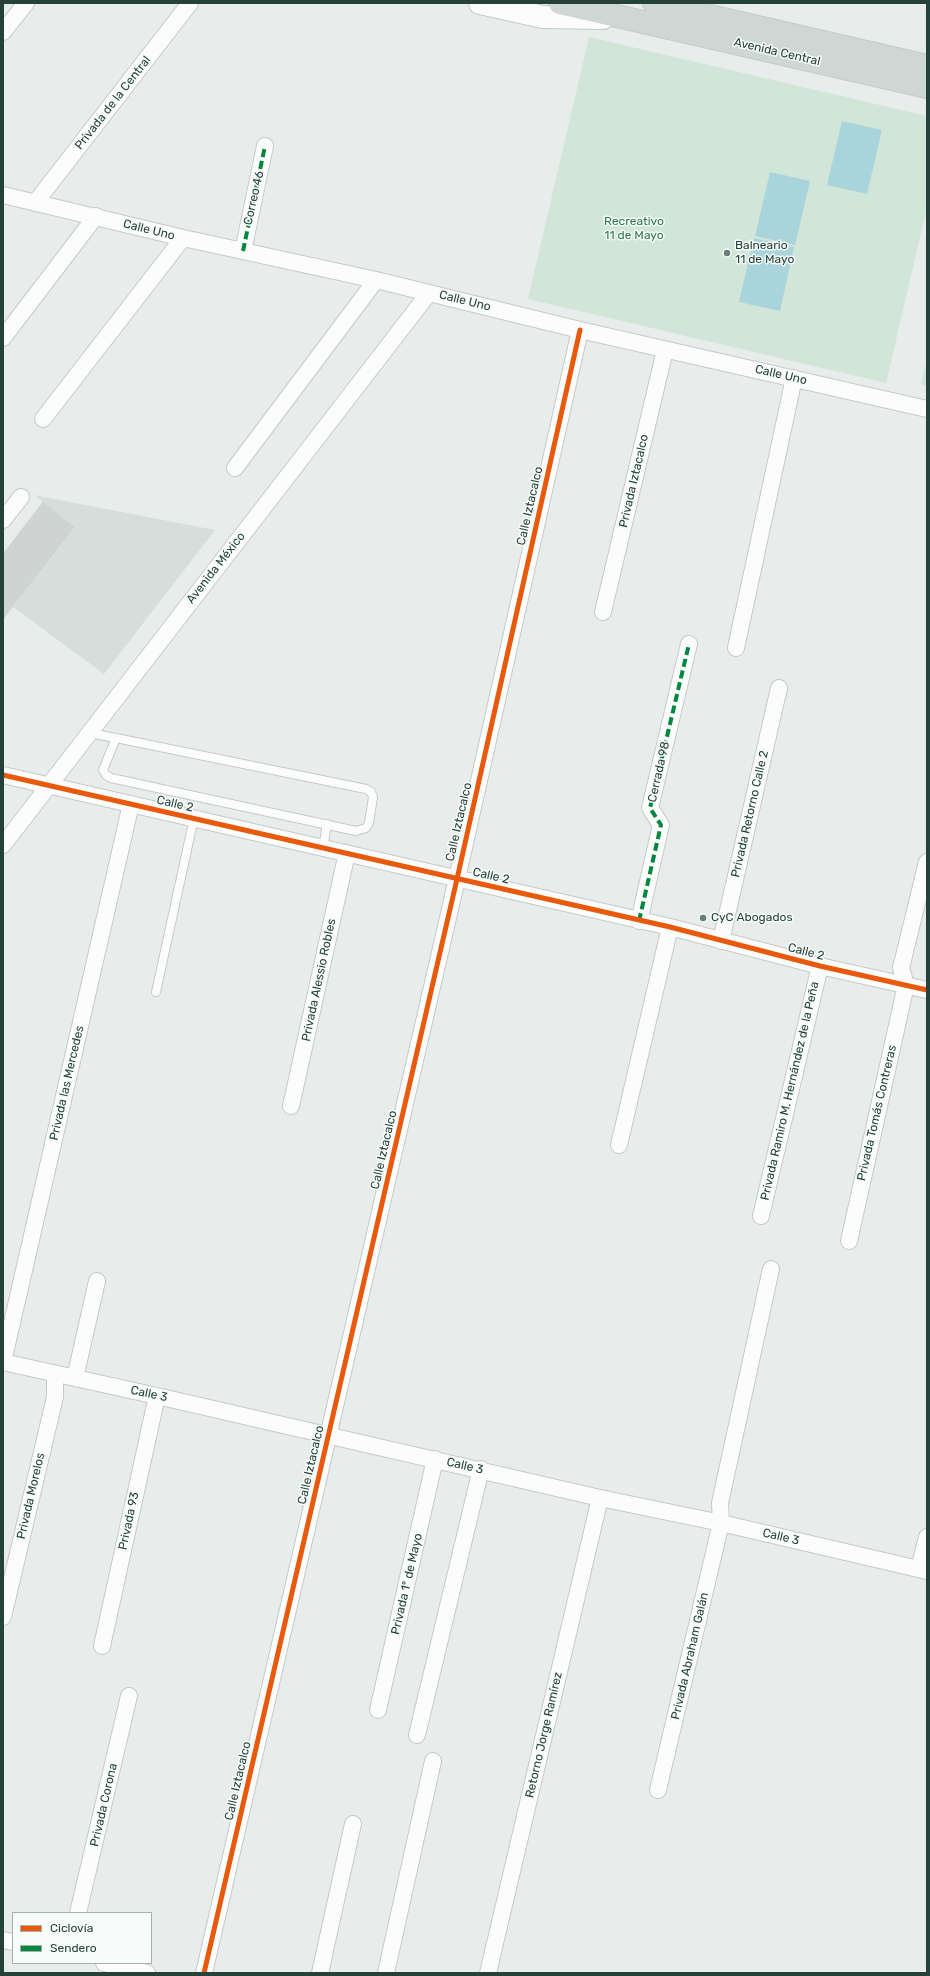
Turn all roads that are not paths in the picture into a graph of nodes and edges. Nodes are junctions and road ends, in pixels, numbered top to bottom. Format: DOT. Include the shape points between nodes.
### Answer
graph roads {
  1 [pos="26,3"];
  2 [pos="190,3"];
  3 [pos="480,3"];
  4 [pos="560,3"];
  5 [pos="654,3"];
  6 [pos="682,6"];
  7 [pos="627,18"];
  8 [pos="3,32"];
  9 [pos="927,66"];
  10 [pos="927,87"];
  11 [pos="266,146"];
  12 [pos="3,195"];
  13 [pos="35,203"];
  14 [pos="96,216"];
  15 [pos="183,238"];
  16 [pos="243,252"];
  17 [pos="376,280"];
  18 [pos="429,292"];
  19 [pos="580,330"];
  20 [pos="3,338"];
  21 [pos="665,350"];
  22 [pos="794,378"];
  23 [pos="927,409"];
  24 [pos="43,419"];
  25 [pos="235,468"];
  26 [pos="21,497"];
  27 [pos="3,520"];
  28 [pos="603,612"];
  29 [pos="689,644"];
  30 [pos="736,648"];
  31 [pos="779,688"];
  32 [pos="88,733"];
  33 [pos="116,738"];
  34 [pos="3,775"];
  35 [pos="49,786"];
  36 [pos="131,804"];
  37 [pos="194,818"];
  38 [pos="327,824"];
  39 [pos="3,845"];
  40 [pos="323,848"];
  41 [pos="347,853"];
  42 [pos="927,862"];
  43 [pos="457,879"];
  44 [pos="925,879"];
  45 [pos="639,920"];
  46 [pos="670,927"];
  47 [pos="721,941"];
  48 [pos="820,966"];
  49 [pos="906,985"];
  50 [pos="927,990"];
  51 [pos="156,992"];
  52 [pos="291,1106"];
  53 [pos="619,1144"];
  54 [pos="761,1216"];
  55 [pos="848,1241"];
  56 [pos="771,1269"];
  57 [pos="97,1281"];
  58 [pos="3,1362"];
  59 [pos="55,1374"];
  60 [pos="75,1378"];
  61 [pos="157,1396"];
  62 [pos="328,1436"];
  63 [pos="435,1459"];
  64 [pos="481,1469"];
  65 [pos="600,1498"];
  66 [pos="721,1523"];
  67 [pos="927,1537"];
  68 [pos="923,1570"];
  69 [pos="3,1617"];
  70 [pos="102,1646"];
  71 [pos="129,1696"];
  72 [pos="378,1710"];
  73 [pos="417,1734"];
  74 [pos="433,1761"];
  75 [pos="658,1790"];
  76 [pos="353,1824"];
  77 [pos="78,1912"];
  78 [pos="108,1964"];
  79 [pos="147,1973"];
  80 [pos="204,1973"];
  81 [pos="320,1973"];
  82 [pos="386,1973"];
  83 [pos="488,1973"];
  1 -- 8 [label="street"];
  2 -- 13 [label="street, Privada de la Central"];
  3 -- 7 [label="main road, Avenida Central" via="543,17"];
  4 -- 7 [label="main road, Avenida Central"];
  5 -- 6 [label="main road, Avenida Central"];
  6 -- 9 [label="main road, Avenida Central"];
  7 -- 10 [label="main road, Avenida Central"];
  11 -- 16 [label="street, Correo 46"];
  12 -- 13 [label="street, Calle Uno"];
  13 -- 14 [label="street, Calle Uno"];
  14 -- 15 [label="street, Calle Uno"];
  14 -- 20 [label="street"];
  15 -- 16 [label="street, Calle Uno"];
  15 -- 24 [label="street"];
  16 -- 17 [label="street, Calle Uno"];
  17 -- 18 [label="street, Calle Uno"];
  17 -- 25 [label="street"];
  18 -- 19 [label="street, Calle Uno"];
  18 -- 32 [label="street, Avenida México"];
  19 -- 21 [label="street, Calle Uno"];
  19 -- 43 [label="street, Calle Iztacalco"];
  21 -- 22 [label="street, Calle Uno"];
  21 -- 28 [label="street, Privada Iztacalco"];
  22 -- 23 [label="street, Calle Uno"];
  22 -- 30 [label="street"];
  26 -- 27 [label="street"];
  29 -- 45 [label="street, Cerrada 98" via="650,808 661,825"];
  31 -- 47 [label="street, Privada Retorno Calle 2"];
  32 -- 33 [label="lane"];
  32 -- 35 [label="street, Avenida México"];
  33 -- 38 [label="lane" via="103,770 112,778"];
  33 -- 38 [label="lane" via="366,790 374,796 366,828 356,831"];
  34 -- 35 [label="street, Calle 2"];
  35 -- 36 [label="street, Calle 2"];
  35 -- 39 [label="street, Avenida México"];
  36 -- 37 [label="street, Calle 2"];
  36 -- 58 [label="street, Privada las Mercedes"];
  37 -- 40 [label="street, Calle 2"];
  37 -- 51 [label="lane"];
  38 -- 40 [label="lane"];
  40 -- 41 [label="street, Calle 2"];
  41 -- 43 [label="street, Calle 2"];
  41 -- 52 [label="street, Privada Alessio Robles"];
  42 -- 44 [label="street"];
  43 -- 45 [label="street, Calle 2"];
  43 -- 62 [label="street, Calle Iztacalco"];
  44 -- 49 [label="street" via="901,968"];
  45 -- 46 [label="street, Calle 2"];
  46 -- 47 [label="street, Calle 2"];
  46 -- 53 [label="street"];
  47 -- 48 [label="street, Calle 2"];
  48 -- 49 [label="street, Calle 2"];
  48 -- 54 [label="street, Privada Ramiro M. Hernández de la Peña"];
  49 -- 50 [label="street, Calle 2"];
  49 -- 55 [label="street, Privada Tomás Contreras"];
  56 -- 66 [label="street, Privada Abraham Galán" via="720,1503"];
  57 -- 60 [label="street"];
  58 -- 59 [label="street, Calle 3"];
  59 -- 60 [label="street, Calle 3"];
  59 -- 69 [label="street, Privada Morelos" via="55,1397"];
  60 -- 61 [label="street, Calle 3"];
  61 -- 62 [label="street, Calle 3"];
  61 -- 70 [label="street, Privada 93"];
  62 -- 63 [label="street, Calle 3"];
  62 -- 80 [label="street, Calle Iztacalco"];
  63 -- 64 [label="street, Calle 3"];
  63 -- 72 [label="street, Privada 1º de Mayo"];
  64 -- 65 [label="street, Calle 3"];
  64 -- 73 [label="street"];
  65 -- 66 [label="street, Calle 3"];
  65 -- 83 [label="street, Retorno Jorge Ramírez"];
  66 -- 68 [label="street, Calle 3"];
  66 -- 75 [label="street, Privada Abraham Galán"];
  67 -- 68 [label="street"];
  71 -- 77 [label="street, Privada Corona"];
  74 -- 82 [label="street"];
  76 -- 81 [label="street"];
  78 -- 79 [label="street"];
}
